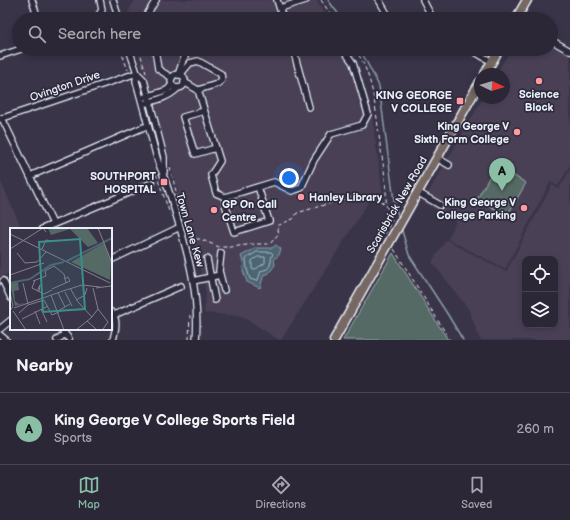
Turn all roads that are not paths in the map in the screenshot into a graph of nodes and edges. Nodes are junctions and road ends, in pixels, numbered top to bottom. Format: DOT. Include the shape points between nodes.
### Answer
graph roads {
  1 [pos="32,0"];
  2 [pos="100,0"];
  3 [pos="113,0"];
  4 [pos="156,0"];
  5 [pos="277,0"];
  6 [pos="306,0"];
  7 [pos="379,0"];
  8 [pos="423,0"];
  9 [pos="527,0"];
  10 [pos="280,8"];
  11 [pos="36,12"];
  12 [pos="101,12"];
  13 [pos="117,12"];
  14 [pos="149,12"];
  15 [pos="281,12"];
  16 [pos="386,12"];
  17 [pos="430,12"];
  18 [pos="520,12"];
  19 [pos="558,44"];
  20 [pos="570,51"];
  21 [pos="12,52"];
  22 [pos="0,56"];
  23 [pos="131,56"];
  24 [pos="156,56"];
  25 [pos="185,56"];
  26 [pos="294,56"];
  27 [pos="348,56"];
  28 [pos="482,56"];
  29 [pos="495,56"];
  30 [pos="492,62"];
  31 [pos="488,68"];
  32 [pos="137,73"];
  33 [pos="179,75"];
  34 [pos="172,78"];
  35 [pos="184,82"];
  36 [pos="172,85"];
  37 [pos="178,88"];
  38 [pos="198,90"];
  39 [pos="474,93"];
  40 [pos="149,99"];
  41 [pos="141,101"];
  42 [pos="309,107"];
  43 [pos="204,111"];
  44 [pos="1,118"];
  45 [pos="144,127"];
  46 [pos="216,148"];
  47 [pos="437,158"];
  48 [pos="449,165"];
  49 [pos="164,174"];
  50 [pos="30,176"];
  51 [pos="152,183"];
  52 [pos="258,187"];
  53 [pos="417,192"];
  54 [pos="225,197"];
  55 [pos="440,205"];
  56 [pos="53,224"];
  57 [pos="180,227"];
  58 [pos="44,228"];
  59 [pos="221,253"];
  60 [pos="207,259"];
  61 [pos="112,260"];
  62 [pos="220,275"];
  63 [pos="211,277"];
  64 [pos="3,281"];
  65 [pos="193,281"];
  66 [pos="181,286"];
  67 [pos="224,290"];
  68 [pos="10,296"];
  69 [pos="215,300"];
  70 [pos="112,313"];
  71 [pos="10,321"];
  72 [pos="0,329"];
  73 [pos="0,335"];
  74 [pos="67,337"];
  75 [pos="6,340"];
  76 [pos="57,340"];
  77 [pos="113,340"];
  78 [pos="196,340"];
  79 [pos="334,340"];
  1 -- 11 [label="street"];
  2 -- 12 [label="street"];
  3 -- 13 [label="street"];
  4 -- 14 [label="street"];
  5 -- 10 [label="street"];
  6 -- 10 [label="street"];
  7 -- 16 [label="street"];
  8 -- 17 [label="street"];
  9 -- 18 [label="highway"];
  10 -- 15 [label="street"];
  19 -- 20 [label="street"];
  21 -- 22 [label="street"];
  23 -- 32 [label="street, Town Lane Kew"];
  24 -- 34 [label="street" via="158,68"];
  25 -- 33 [label="street"];
  26 -- 42 [label="street"];
  27 -- 52 [label="street" via="353,63 368,114 362,125 331,134 314,160 301,188 292,191 274,182"];
  28 -- 30 [label="street"];
  29 -- 30 [label="highway"];
  30 -- 31 [label="highway"];
  32 -- 40 [label="street, Town Lane Kew" via="144,80"];
  32 -- 41 [label="street, Town Lane Kew"];
  32 -- 44 [label="street, Ovington Drive"];
  33 -- 34 [label="street"];
  33 -- 35 [label="street"];
  33 -- 38 [label="street" via="190,64 198,61 221,74 222,80 217,84"];
  34 -- 36 [label="street"];
  35 -- 37 [label="street"];
  35 -- 38 [label="street"];
  36 -- 37 [label="street"];
  36 -- 40 [label="street"];
  37 -- 40 [label="street" via="165,98"];
  38 -- 43 [label="street"];
  39 -- 47 [label="highway, Scarisbrick New Road"];
  40 -- 41 [label="street"];
  40 -- 49 [label="street, Town Lane Kew" via="164,157"];
  41 -- 49 [label="street, Town Lane Kew" via="158,162"];
  43 -- 46 [label="street"];
  43 -- 46 [label="street" via="183,117 195,154"];
  44 -- 50 [label="street"];
  45 -- 50 [label="street"];
  46 -- 54 [label="street" via="220,161 211,176 216,193"];
  47 -- 48 [label="street"];
  47 -- 53 [label="highway, Scarisbrick New Road"];
  49 -- 57 [label="street, Town Lane Kew"];
  50 -- 56 [label="street"];
  51 -- 56 [label="street"];
  52 -- 54 [label="street"];
  52 -- 54 [label="street" via="269,221 234,232"];
  53 -- 55 [label="street"];
  53 -- 79 [label="highway, Scarisbrick New Road"];
  56 -- 58 [label="street"];
  57 -- 61 [label="street"];
  57 -- 65 [label="street, Town Lane Kew"];
  59 -- 62 [label="street"];
  60 -- 63 [label="street"];
  62 -- 63 [label="street"];
  62 -- 67 [label="street"];
  63 -- 65 [label="street"];
  63 -- 69 [label="street"];
  64 -- 68 [label="street"];
  65 -- 78 [label="street, Town Lane Kew"];
  66 -- 70 [label="street"];
  70 -- 77 [label="street" via="117,324"];
  71 -- 72 [label="street"];
  73 -- 75 [label="street"];
  74 -- 76 [label="street"];
}
